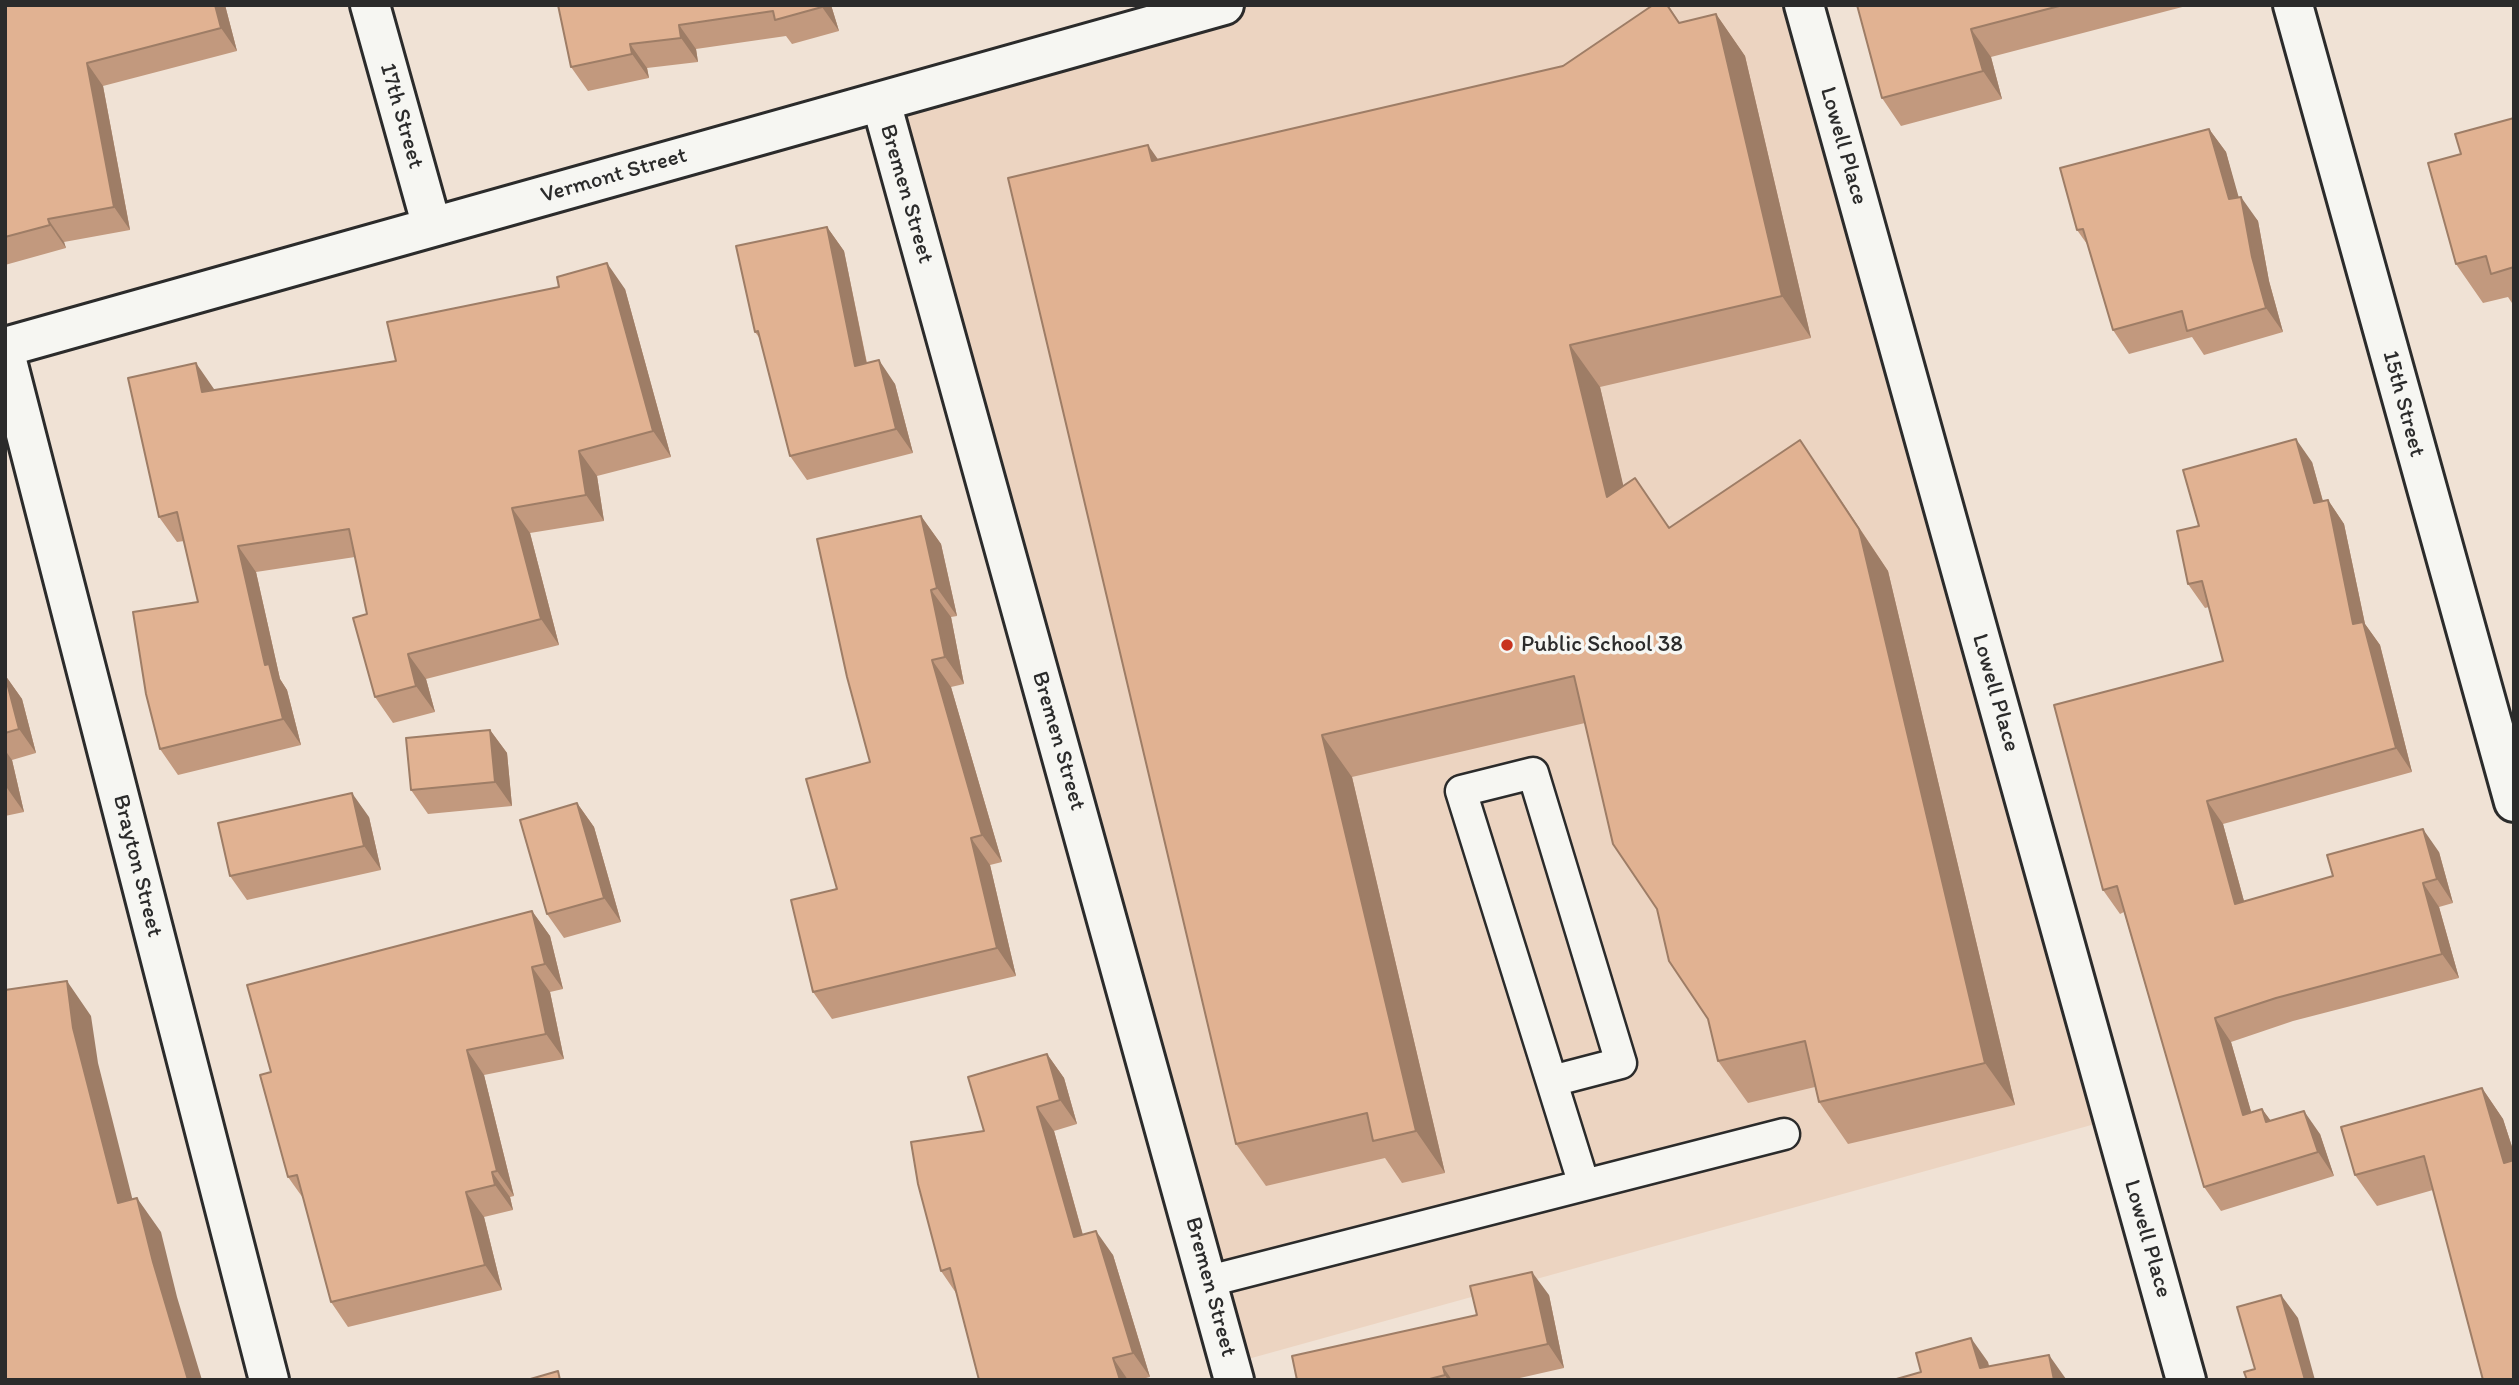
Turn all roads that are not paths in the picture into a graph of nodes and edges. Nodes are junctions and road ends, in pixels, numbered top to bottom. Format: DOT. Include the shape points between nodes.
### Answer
graph roads {
  1 [pos="370,5"];
  2 [pos="1224,5"];
  3 [pos="1804,5"];
  4 [pos="2293,5"];
  5 [pos="881,102"];
  6 [pos="432,227"];
  7 [pos="5,347"];
  8 [pos="5,353"];
  9 [pos="2514,802"];
  10 [pos="1552,1081"];
  11 [pos="1784,1134"];
  12 [pos="1584,1185"];
  13 [pos="1209,1281"];
  14 [pos="269,1380"];
  15 [pos="1234,1380"];
  16 [pos="2186,1380"];
  1 -- 6 [label="street, 17th Street"];
  2 -- 5 [label="street, Vermont Street"];
  3 -- 16 [label="street, Lowell Place"];
  4 -- 9 [label="street, 15th Street"];
  5 -- 6 [label="street, Vermont Street"];
  5 -- 13 [label="street, Bremen Street"];
  6 -- 7 [label="street, Vermont Street"];
  8 -- 14 [label="street, Brayton Street"];
  10 -- 10 [label="lane" via="1461,791 1533,773 1621,1063"];
  10 -- 12 [label="lane"];
  11 -- 12 [label="lane"];
  12 -- 13 [label="lane"];
  13 -- 15 [label="street, Bremen Street"];
}
